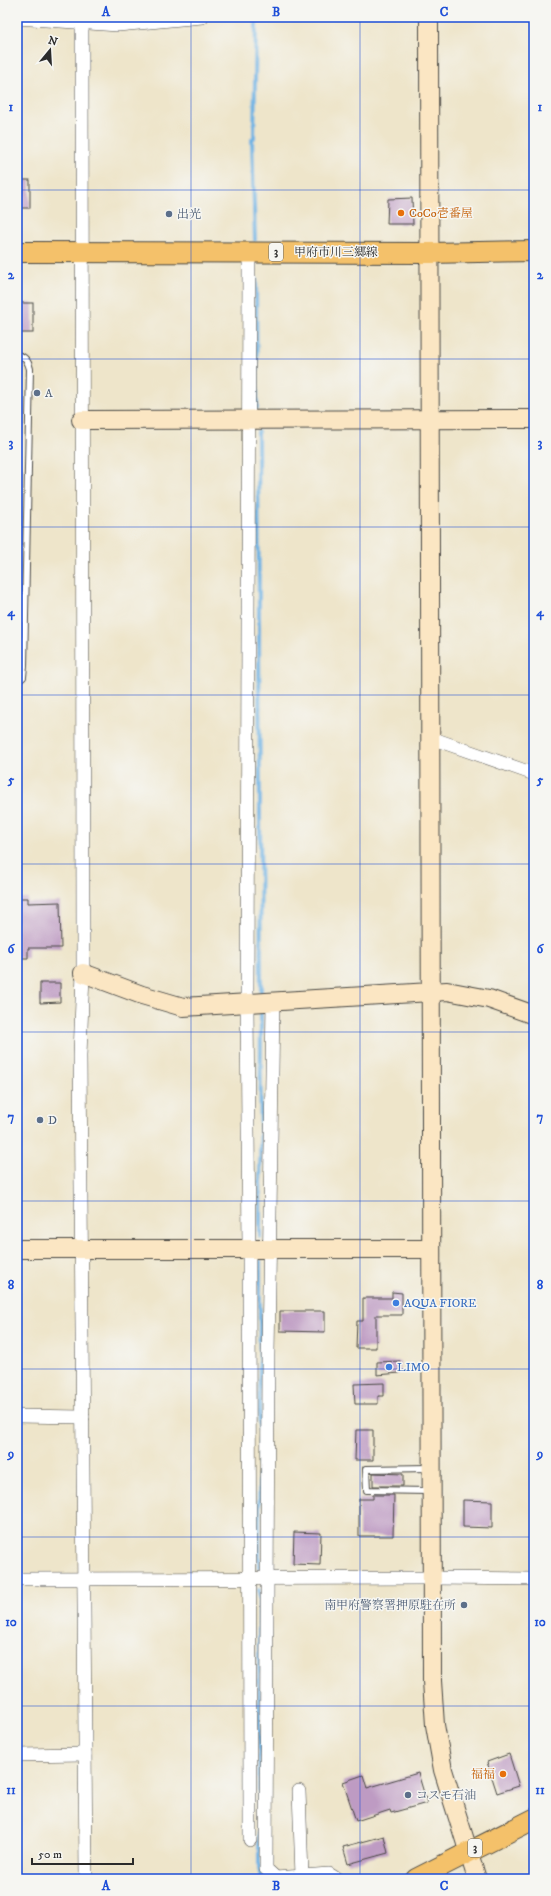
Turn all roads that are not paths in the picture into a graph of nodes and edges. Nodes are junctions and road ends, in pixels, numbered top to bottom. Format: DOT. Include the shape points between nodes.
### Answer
graph roads {
  1 [pos="202,17"];
  2 [pos="429,17"];
  3 [pos="17,18"];
  4 [pos="82,20"];
  5 [pos="534,251"];
  6 [pos="17,252"];
  7 [pos="82,252"];
  8 [pos="250,252"];
  9 [pos="430,253"];
  10 [pos="17,356"];
  11 [pos="82,420"];
  12 [pos="250,420"];
  13 [pos="430,420"];
  14 [pos="534,420"];
  15 [pos="17,682"];
  16 [pos="431,738"];
  17 [pos="534,774"];
  18 [pos="83,973"];
  19 [pos="431,991"];
  20 [pos="273,1002"];
  21 [pos="247,1005"];
  22 [pos="534,1015"];
  23 [pos="17,1249"];
  24 [pos="249,1249"];
  25 [pos="270,1249"];
  26 [pos="431,1249"];
  27 [pos="82,1250"];
  28 [pos="17,1416"];
  29 [pos="83,1417"];
  30 [pos="431,1468"];
  31 [pos="431,1491"];
  32 [pos="250,1578"];
  33 [pos="267,1578"];
  34 [pos="431,1578"];
  35 [pos="17,1579"];
  36 [pos="84,1579"];
  37 [pos="534,1579"];
  38 [pos="85,1754"];
  39 [pos="17,1755"];
  40 [pos="299,1791"];
  41 [pos="534,1819"];
  42 [pos="250,1840"];
  43 [pos="468,1852"];
  44 [pos="302,1876"];
  45 [pos="86,1879"];
  46 [pos="337,1879"];
  47 [pos="416,1879"];
  48 [pos="476,1879"];
  1 -- 4 [label="street" via="118,25"];
  2 -- 9 [label="street"];
  3 -- 4 [label="street"];
  4 -- 7 [label="street"];
  5 -- 9 [label="main road, 甲府市川三郷線 / 3"];
  6 -- 7 [label="main road, 甲府市川三郷線 / 3"];
  7 -- 8 [label="main road, 甲府市川三郷線 / 3"];
  7 -- 11 [label="street"];
  8 -- 9 [label="main road, 甲府市川三郷線 / 3"];
  8 -- 12 [label="street"];
  9 -- 13 [label="street"];
  10 -- 15 [label="lane" via="23,357 30,368 24,671"];
  11 -- 12 [label="street"];
  11 -- 18 [label="street"];
  12 -- 13 [label="street"];
  12 -- 21 [label="street"];
  13 -- 14 [label="street"];
  13 -- 16 [label="street"];
  16 -- 17 [label="street"];
  16 -- 19 [label="street"];
  18 -- 21 [label="street" via="183,1007"];
  18 -- 27 [label="street" via="80,1056"];
  19 -- 20 [label="street"];
  19 -- 22 [label="street" via="488,999"];
  19 -- 26 [label="street"];
  20 -- 21 [label="street"];
  20 -- 25 [label="street"];
  21 -- 24 [label="street"];
  23 -- 27 [label="street"];
  24 -- 25 [label="street"];
  24 -- 27 [label="street"];
  24 -- 32 [label="street"];
  25 -- 26 [label="street"];
  25 -- 33 [label="street"];
  26 -- 30 [label="street"];
  27 -- 29 [label="street"];
  28 -- 29 [label="street"];
  29 -- 36 [label="street"];
  30 -- 31 [label="street"];
  30 -- 31 [label="lane" via="366,1469 367,1490"];
  31 -- 34 [label="street"];
  32 -- 33 [label="street"];
  32 -- 36 [label="street"];
  32 -- 42 [label="street"];
  33 -- 34 [label="street"];
  33 -- 44 [label="street" via="266,1869 276,1878"];
  34 -- 37 [label="street"];
  34 -- 43 [label="street" via="435,1725 443,1770"];
  35 -- 36 [label="street"];
  36 -- 38 [label="street"];
  38 -- 39 [label="street"];
  38 -- 45 [label="street"];
  40 -- 44 [label="street"];
  41 -- 43 [label="main road, 3"];
  43 -- 47 [label="main road, 3"];
  43 -- 48 [label="street"];
  44 -- 46 [label="street" via="329,1874"];
}
